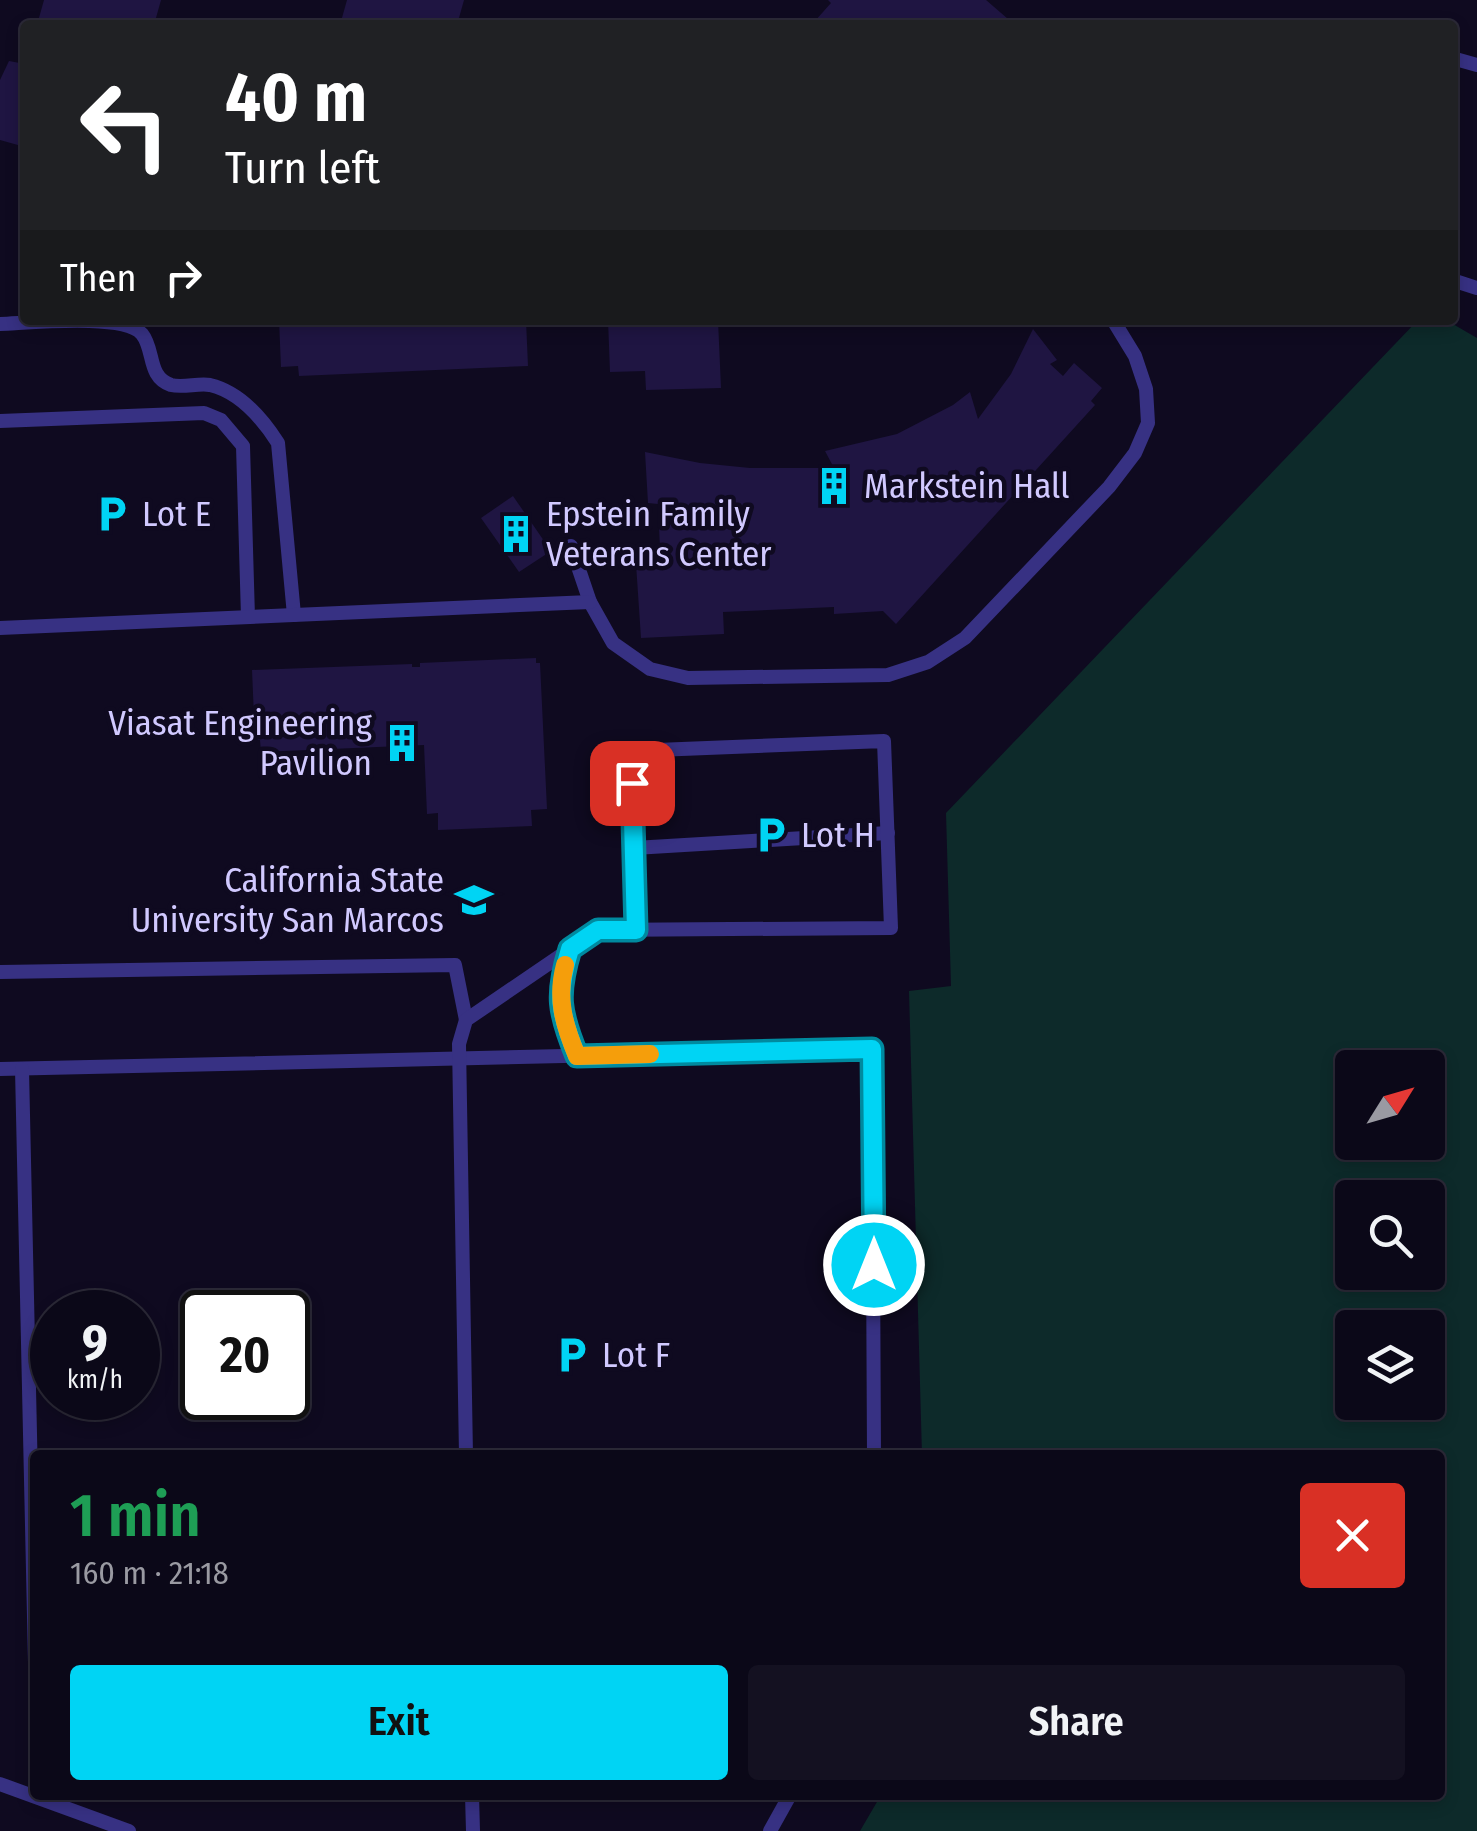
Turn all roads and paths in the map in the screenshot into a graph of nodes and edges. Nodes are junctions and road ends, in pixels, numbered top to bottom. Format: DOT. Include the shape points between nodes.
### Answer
graph roads {
  1 [pos="131,325"];
  2 [pos="1116,325"];
  3 [pos="0,422"];
  4 [pos="571,546"];
  5 [pos="590,602"];
  6 [pos="294,615"];
  7 [pos="248,617"];
  8 [pos="0,628"];
  9 [pos="888,834"];
  10 [pos="634,848"];
  11 [pos="636,930"];
  12 [pos="570,949"];
  13 [pos="0,972"];
  14 [pos="466,1020"];
  15 [pos="577,1056"];
  16 [pos="459,1059"];
  17 [pos="0,1069"];
  18 [pos="22,1069"];
  19 [pos="30,1450"];
  20 [pos="466,1450"];
  21 [pos="874,1450"];
  22 [pos="0,1784"];
  23 [pos="30,1793"];
  24 [pos="48,1800"];
  25 [pos="472,1800"];
  26 [pos="787,1800"];
  27 [pos="129,1831"];
  28 [pos="473,1831"];
  29 [pos="770,1831"];
  1 -- 6 [label="lane" via="144,335 155,374 171,385 210,386 239,398 278,443"];
  2 -- 5 [label="lane" via="1146,389 1148,423 1135,453 966,638 928,662 888,675 688,678 650,669 613,643"];
  3 -- 7 [label="lane" via="204,413 221,420 242,446"];
  4 -- 5 [label="lane"];
  5 -- 6 [label="lane"];
  6 -- 7 [label="lane"];
  7 -- 8 [label="lane"];
  9 -- 10 [label="lane"];
  9 -- 10 [label="lane" via="884,741 631,751"];
  9 -- 11 [label="lane" via="891,928"];
  10 -- 11 [label="lane"];
  11 -- 12 [label="lane" via="598,930"];
  12 -- 14 [label="lane"];
  12 -- 15 [label="lane" via="560,984 563,1022"];
  13 -- 14 [label="lane" via="455,965"];
  14 -- 16 [label="lane"];
  15 -- 16 [label="lane"];
  15 -- 21 [label="lane" via="872,1049"];
  16 -- 18 [label="lane"];
  16 -- 20 [label="lane"];
  17 -- 18 [label="lane"];
  18 -- 19 [label="lane"];
  22 -- 23 [label="lane"];
  24 -- 27 [label="lane"];
  25 -- 28 [label="lane"];
  26 -- 29 [label="lane"];
}
